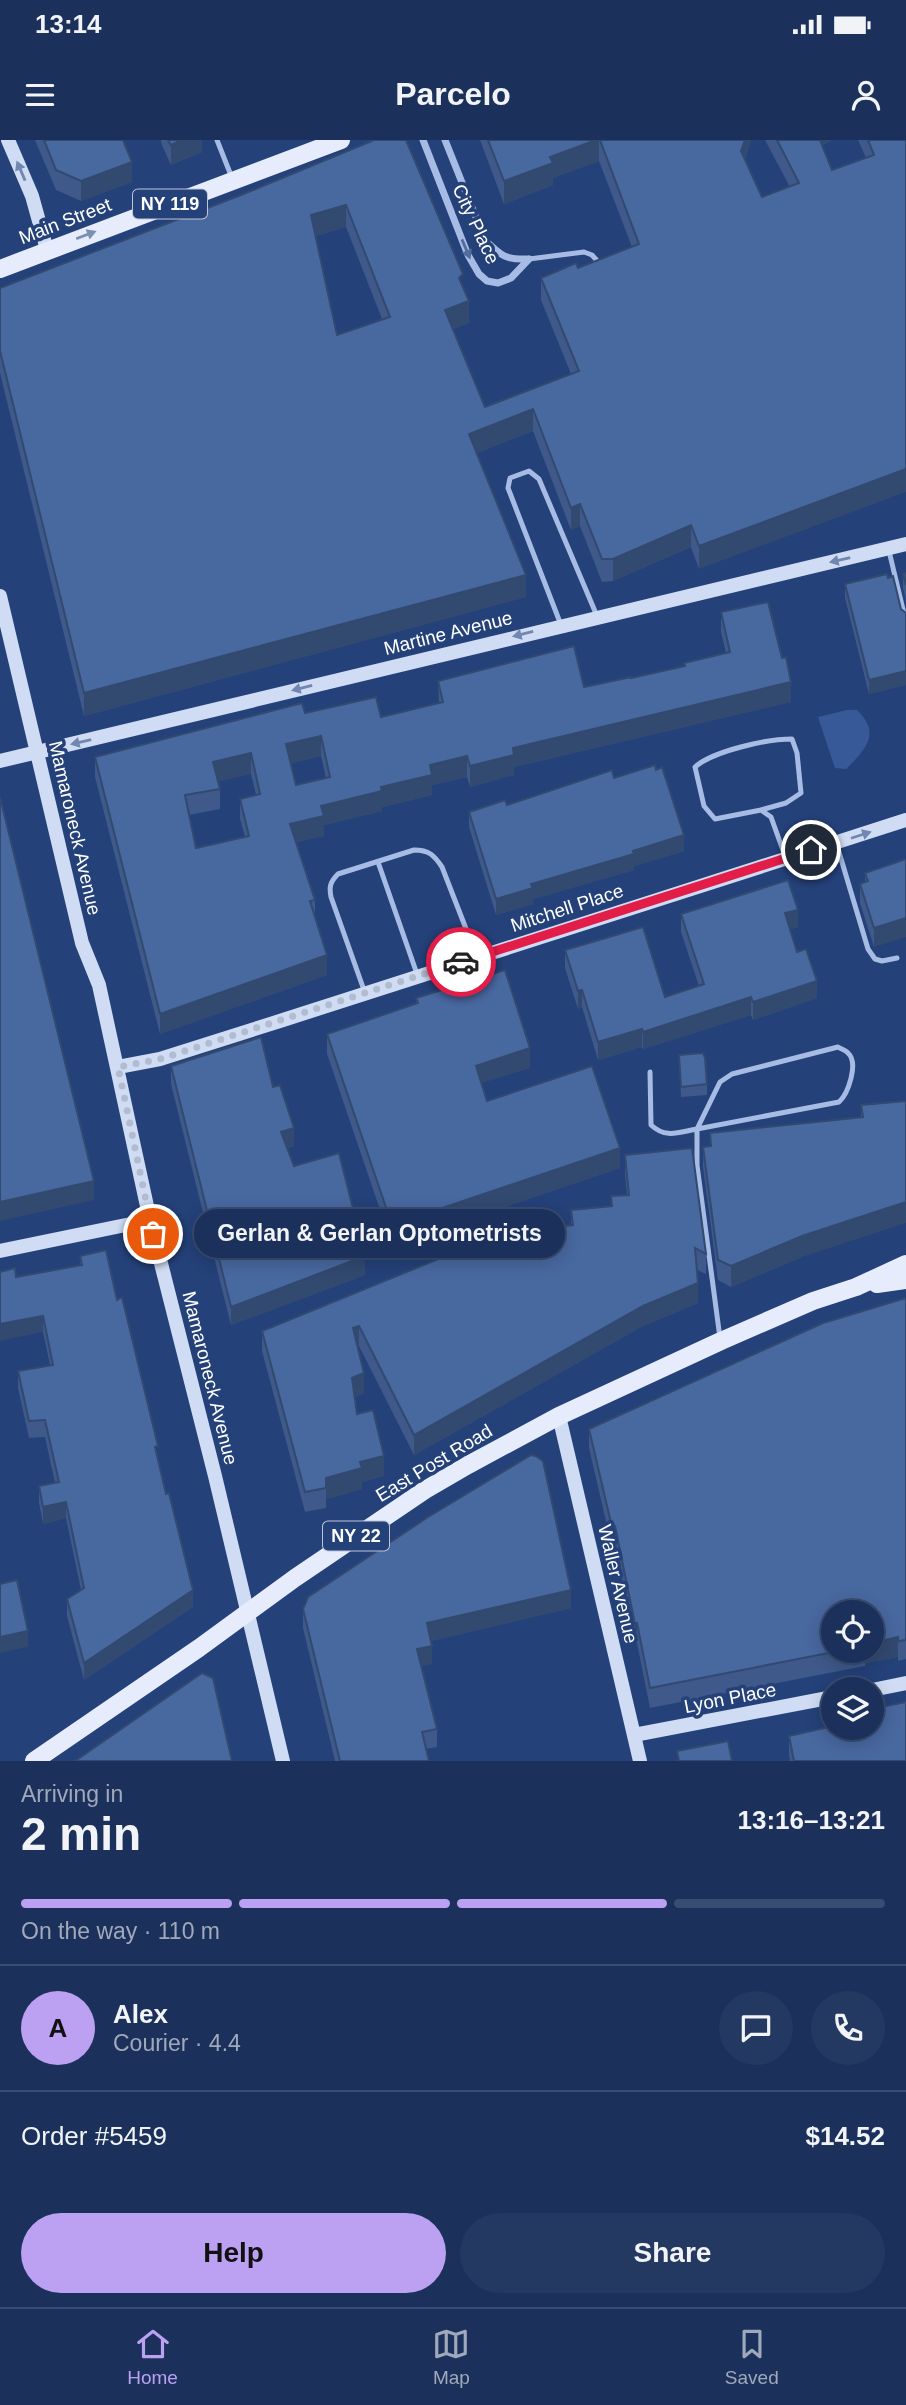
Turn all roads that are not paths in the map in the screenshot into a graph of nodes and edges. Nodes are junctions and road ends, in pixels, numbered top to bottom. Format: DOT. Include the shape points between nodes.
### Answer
graph roads {
  1 [pos="8,140"];
  2 [pos="217,140"];
  3 [pos="341,140"];
  4 [pos="423,140"];
  5 [pos="445,140"];
  6 [pos="233,181"];
  7 [pos="47,250"];
  8 [pos="529,258"];
  9 [pos="601,265"];
  10 [pos="0,269"];
  11 [pos="906,544"];
  12 [pos="888,548"];
  13 [pos="0,596"];
  14 [pos="597,616"];
  15 [pos="906,622"];
  16 [pos="561,625"];
  17 [pos="37,752"];
  18 [pos="0,761"];
  19 [pos="761,810"];
  20 [pos="906,820"];
  21 [pos="836,842"];
  22 [pos="786,859"];
  23 [pos="378,862"];
  24 [pos="477,957"];
  25 [pos="897,958"];
  26 [pos="418,976"];
  27 [pos="365,993"];
  28 [pos="118,1067"];
  29 [pos="650,1072"];
  30 [pos="697,1129"];
  31 [pos="150,1220"];
  32 [pos="0,1251"];
  33 [pos="906,1264"];
  34 [pos="906,1280"];
  35 [pos="856,1287"];
  36 [pos="721,1341"];
  37 [pos="559,1416"];
  38 [pos="247,1613"];
  39 [pos="906,1684"];
  40 [pos="884,1688"];
  41 [pos="821,1700"];
  42 [pos="634,1735"];
  43 [pos="34,1761"];
  44 [pos="283,1761"];
  45 [pos="640,1761"];
  7 -- 1 [label="main road, one-way" via="32,196"];
  2 -- 6 [label="lane"];
  3 -- 6 [label="main road, Main Street / NY 119"];
  4 -- 8 [label="street, City Place, one-way" via="479,274 498,283 511,278"];
  5 -- 8 [label="street, City Place" via="485,240 511,260"];
  7 -- 6 [label="main road, Main Street / NY 119, one-way"];
  7 -- 10 [label="main road, Main Street / NY 119"];
  8 -- 9 [label="lane" via="584,252"];
  11 -- 12 [label="main road, Martine Avenue"];
  12 -- 14 [label="main road, Martine Avenue, one-way"];
  12 -- 15 [label="lane"];
  13 -- 17 [label="main road, Mamaroneck Avenue"];
  14 -- 16 [label="main road, Martine Avenue"];
  14 -- 16 [label="lane" via="539,479 529,471 510,478 508,488"];
  16 -- 17 [label="main road, Martine Avenue, one-way"];
  17 -- 18 [label="main road, Martine Avenue"];
  17 -- 28 [label="main road, Mamaroneck Avenue" via="82,943 99,985"];
  19 -- 19 [label="lane" via="715,819 704,806 695,767 705,758 778,739 792,740 801,793"];
  19 -- 22 [label="lane" via="771,817"];
  21 -- 20 [label="main road, Mitchell Place, one-way"];
  21 -- 22 [label="main road, Mitchell Place"];
  21 -- 25 [label="lane" via="868,949 875,959"];
  22 -- 24 [label="main road, Mitchell Place"];
  23 -- 24 [label="lane" via="414,850 434,855"];
  23 -- 26 [label="lane"];
  23 -- 27 [label="lane" via="338,874 329,888"];
  24 -- 26 [label="main road, Mitchell Place"];
  26 -- 27 [label="main road, Mitchell Place"];
  27 -- 28 [label="main road, Mitchell Place" via="160,1059"];
  28 -- 31 [label="main road, Mamaroneck Avenue"];
  29 -- 30 [label="lane" via="651,1125 668,1134"];
  30 -- 30 [label="lane" via="839,1102 846,1096 852,1076 849,1053 838,1047 732,1074 720,1082"];
  30 -- 36 [label="lane" via="697,1165"];
  31 -- 32 [label="main road"];
  31 -- 38 [label="main road, Mamaroneck Avenue"];
  33 -- 35 [label="main road, East Post Road / NY 22"];
  34 -- 35 [label="main road, East Post Road / NY 22"];
  35 -- 36 [label="main road, East Post Road / NY 22"];
  36 -- 37 [label="main road, East Post Road / NY 22"];
  37 -- 38 [label="main road, East Post Road / NY 22" via="425,1490"];
  37 -- 42 [label="main road, Waller Avenue"];
  38 -- 43 [label="main road, East Post Road / NY 22"];
  38 -- 44 [label="main road, Mamaroneck Avenue"];
  39 -- 40 [label="main road"];
  41 -- 42 [label="main road, Lyon Place"];
  42 -- 45 [label="main road, Waller Avenue"];
}
